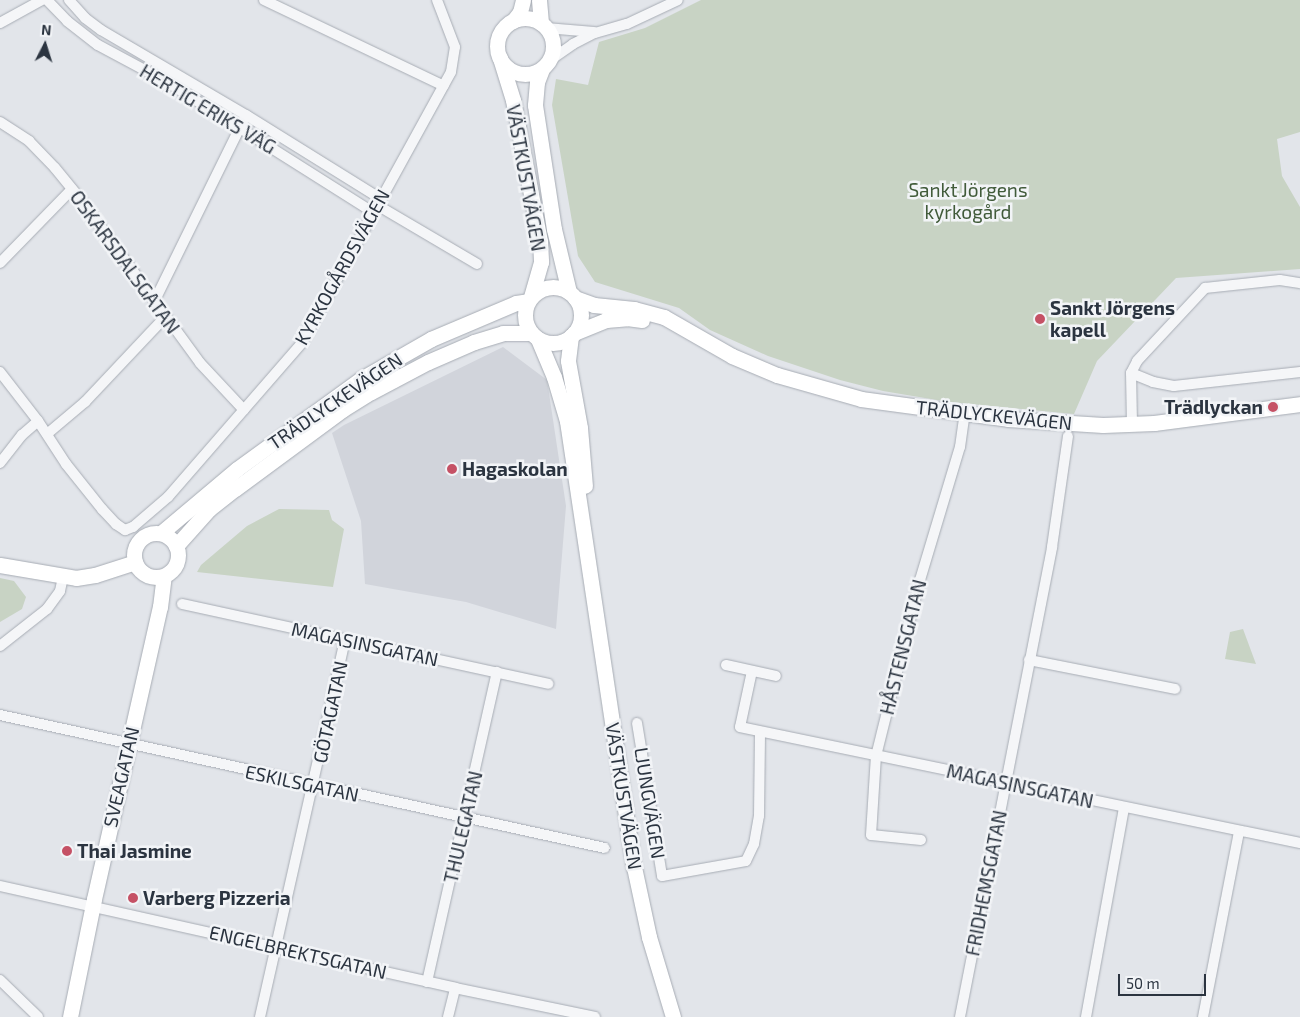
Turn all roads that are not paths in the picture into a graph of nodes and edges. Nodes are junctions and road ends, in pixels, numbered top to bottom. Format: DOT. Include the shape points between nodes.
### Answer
graph roads {
  1 [pos="42,0"];
  2 [pos="47,0"];
  3 [pos="69,0"];
  4 [pos="264,0"];
  5 [pos="437,0"];
  6 [pos="523,0"];
  7 [pos="539,0"];
  8 [pos="678,0"];
  9 [pos="513,21"];
  10 [pos="0,23"];
  11 [pos="544,26"];
  12 [pos="595,33"];
  13 [pos="500,58"];
  14 [pos="546,65"];
  15 [pos="444,86"];
  16 [pos="246,115"];
  17 [pos="0,122"];
  18 [pos="240,127"];
  19 [pos="72,189"];
  20 [pos="377,205"];
  21 [pos="0,263"];
  22 [pos="477,264"];
  23 [pos="1300,283"];
  24 [pos="572,295"];
  25 [pos="529,299"];
  26 [pos="154,302"];
  27 [pos="165,317"];
  28 [pos="572,335"];
  29 [pos="535,336"];
  30 [pos="699,338"];
  31 [pos="0,372"];
  32 [pos="1300,372"];
  33 [pos="1131,373"];
  34 [pos="1300,404"];
  35 [pos="244,410"];
  36 [pos="965,413"];
  37 [pos="38,421"];
  38 [pos="1132,424"];
  39 [pos="47,434"];
  40 [pos="1068,436"];
  41 [pos="0,463"];
  42 [pos="161,534"];
  43 [pos="176,546"];
  44 [pos="135,562"];
  45 [pos="0,565"];
  46 [pos="590,572"];
  47 [pos="164,576"];
  48 [pos="63,577"];
  49 [pos="182,604"];
  50 [pos="345,640"];
  51 [pos="0,646"];
  52 [pos="1029,660"];
  53 [pos="726,665"];
  54 [pos="752,671"];
  55 [pos="498,672"];
  56 [pos="776,676"];
  57 [pos="548,684"];
  58 [pos="1176,689"];
  59 [pos="0,715"];
  60 [pos="637,723"];
  61 [pos="760,732"];
  62 [pos="128,744"];
  63 [pos="876,756"];
  64 [pos="1006,782"];
  65 [pos="314,785"];
  66 [pos="1124,807"];
  67 [pos="465,818"];
  68 [pos="1239,831"];
  69 [pos="921,840"];
  70 [pos="1300,843"];
  71 [pos="605,848"];
  72 [pos="0,886"];
  73 [pos="92,907"];
  74 [pos="277,947"];
  75 [pos="0,980"];
  76 [pos="427,982"];
  77 [pos="455,988"];
  78 [pos="38,1017"];
  79 [pos="70,1017"];
  80 [pos="260,1017"];
  81 [pos="448,1017"];
  82 [pos="595,1017"];
  83 [pos="673,1017"];
  84 [pos="960,1017"];
  85 [pos="1086,1017"];
  86 [pos="1203,1017"];
  1 -- 10 [label="street"];
  2 -- 18 [label="street, HERTIG ERIKS VÄG" via="67,22 98,44"];
  3 -- 16 [label="street, HERTIG ERIKS VÄG" via="85,18 102,30"];
  4 -- 15 [label="street"];
  5 -- 15 [label="street, KYRKOGÅRDSVÄGEN" via="454,40 454,59"];
  6 -- 9 [label="street"];
  7 -- 11 [label="street"];
  8 -- 12 [label="street" via="627,24"];
  9 -- 11 [label="street" via="532,19"];
  9 -- 13 [label="street" via="498,41"];
  11 -- 12 [label="street"];
  11 -- 14 [label="street" via="553,46"];
  12 -- 14 [label="street" via="573,44"];
  13 -- 14 [label="street" via="518,73 526,74"];
  13 -- 25 [label="street, VÄSTKUSTVÄGEN" via="513,100 542,252 540,273"];
  14 -- 24 [label="street, VÄSTKUSTVÄGEN" via="535,90 535,105 556,237"];
  15 -- 20 [label="street, KYRKOGÅRDSVÄGEN"];
  16 -- 18 [label="street"];
  16 -- 20 [label="street, HERTIG ERIKS VÄG"];
  17 -- 19 [label="street, OSKARSDALSGATAN" via="40,151"];
  18 -- 20 [label="street, HERTIG ERIKS VÄG"];
  18 -- 26 [label="street"];
  19 -- 21 [label="street"];
  19 -- 26 [label="street, OSKARSDALSGATAN"];
  20 -- 22 [label="street, HERTIG ERIKS VÄG"];
  20 -- 35 [label="street, KYRKOGÅRDSVÄGEN" via="302,343"];
  23 -- 33 [label="street" via="1280,280 1205,288 1137,361"];
  24 -- 25 [label="street" via="552,287 540,290"];
  24 -- 28 [label="street" via="581,316"];
  24 -- 30 [label="street, TRÄDLYCKEVÄGEN" via="594,305 634,309 664,317"];
  25 -- 29 [label="street" via="524,318"];
  25 -- 42 [label="street, TRÄDLYCKEVÄGEN" via="449,331 376,370 242,465"];
  26 -- 27 [label="street, OSKARSDALSGATAN"];
  27 -- 35 [label="street, OSKARSDALSGATAN" via="200,363"];
  27 -- 39 [label="street" via="85,402"];
  28 -- 29 [label="street" via="555,343"];
  28 -- 30 [label="street, TRÄDLYCKEVÄGEN" via="606,320 627,318 648,320"];
  28 -- 46 [label="street, VÄSTKUSTVÄGEN" via="568,361 582,447"];
  29 -- 43 [label="street, TRÄDLYCKEVÄGEN" via="503,333 474,342 371,392 209,509"];
  29 -- 46 [label="street, VÄSTKUSTVÄGEN" via="554,377 567,421"];
  30 -- 36 [label="street, TRÄDLYCKEVÄGEN" via="778,376 829,391 861,399"];
  31 -- 37 [label="street"];
  32 -- 33 [label="street" via="1174,386"];
  33 -- 38 [label="street"];
  34 -- 38 [label="street, TRÄDLYCKEVÄGEN"];
  35 -- 39 [label="street, KYRKOGÅRDSVÄGEN" via="168,497 125,530 102,509"];
  36 -- 38 [label="street, TRÄDLYCKEVÄGEN" via="1059,423"];
  36 -- 63 [label="street, HÅSTENSGATAN" via="960,447 920,580"];
  37 -- 39 [label="street"];
  37 -- 41 [label="street"];
  40 -- 52 [label="street, FRIDHEMSGATAN" via="1052,547"];
  42 -- 43 [label="street"];
  42 -- 44 [label="street, TRÄDLYCKEVÄGEN" via="151,533 141,538 134,552"];
  43 -- 47 [label="street" via="177,564"];
  44 -- 47 [label="street" via="146,576"];
  44 -- 48 [label="street" via="95,575"];
  45 -- 48 [label="street"];
  46 -- 83 [label="street, VÄSTKUSTVÄGEN" via="634,867 649,937"];
  47 -- 62 [label="street, SVEAGATAN"];
  48 -- 51 [label="street" via="60,591 47,609"];
  49 -- 50 [label="street, MAGASINSGATAN"];
  50 -- 55 [label="street, MAGASINSGATAN"];
  50 -- 65 [label="street, GÖTAGATAN"];
  52 -- 58 [label="street"];
  52 -- 64 [label="street, FRIDHEMSGATAN"];
  53 -- 54 [label="street"];
  54 -- 56 [label="street"];
  54 -- 61 [label="street, MAGASINSGATAN" via="740,727"];
  55 -- 57 [label="street, MAGASINSGATAN"];
  55 -- 67 [label="street, THULEGATAN"];
  59 -- 62 [label="street, ESKILSGATAN"];
  60 -- 61 [label="street, LJUNGVÄGEN" via="662,876 746,861 754,844 759,816"];
  61 -- 63 [label="street, MAGASINSGATAN"];
  62 -- 65 [label="street, ESKILSGATAN"];
  62 -- 73 [label="street, SVEAGATAN"];
  63 -- 64 [label="street, MAGASINSGATAN"];
  63 -- 69 [label="street, HÅSTENSGATAN" via="871,836"];
  64 -- 66 [label="street, MAGASINSGATAN"];
  64 -- 84 [label="street, FRIDHEMSGATAN"];
  65 -- 67 [label="street, ESKILSGATAN"];
  65 -- 74 [label="street, GÖTAGATAN"];
  66 -- 68 [label="street, MAGASINSGATAN"];
  66 -- 85 [label="street"];
  67 -- 71 [label="street, ESKILSGATAN"];
  67 -- 76 [label="street, THULEGATAN"];
  68 -- 70 [label="street, MAGASINSGATAN"];
  68 -- 86 [label="street"];
  72 -- 73 [label="street, ENGELBREKTSGATAN"];
  73 -- 74 [label="street, ENGELBREKTSGATAN"];
  73 -- 79 [label="street, SVEAGATAN"];
  74 -- 76 [label="street, ENGELBREKTSGATAN"];
  74 -- 80 [label="street, GÖTAGATAN"];
  75 -- 78 [label="street"];
  76 -- 77 [label="street, ENGELBREKTSGATAN"];
  77 -- 81 [label="street"];
  77 -- 82 [label="street, ENGELBREKTSGATAN"];
}
